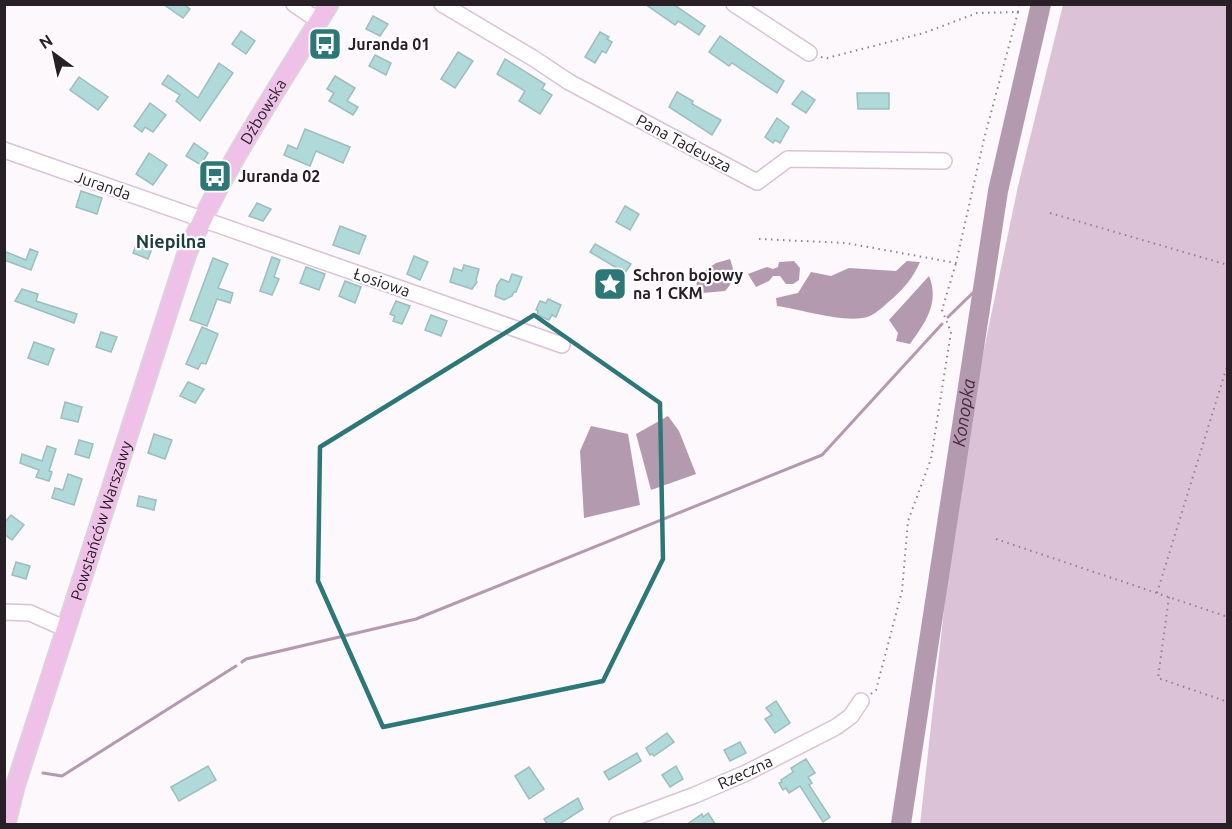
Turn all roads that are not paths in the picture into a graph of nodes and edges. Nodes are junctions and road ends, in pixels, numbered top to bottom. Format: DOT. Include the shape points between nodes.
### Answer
graph roads {
  1 [pos="294,4"];
  2 [pos="329,4"];
  3 [pos="442,4"];
  4 [pos="734,4"];
  5 [pos="319,21"];
  6 [pos="809,53"];
  7 [pos="4,150"];
  8 [pos="944,161"];
  9 [pos="201,220"];
  10 [pos="562,345"];
  11 [pos="4,612"];
  12 [pos="66,629"];
  13 [pos="861,701"];
  14 [pos="6,825"];
  15 [pos="617,825"];
  1 -- 5 [label="street"];
  2 -- 5 [label="main road, Dźbowska"];
  3 -- 8 [label="street, Pana Tadeusza" via="569,82 757,182 788,159"];
  4 -- 6 [label="street"];
  5 -- 9 [label="main road, Dźbowska"];
  7 -- 9 [label="street, Juranda"];
  9 -- 10 [label="street, Łosiowa"];
  9 -- 12 [label="main road, Powstańców Warszawy" via="163,325"];
  11 -- 12 [label="street" via="30,613"];
  12 -- 14 [label="main road, Powstańców Warszawy"];
  13 -- 15 [label="street, Rzeczna" via="851,716 836,727 716,786"];
}
